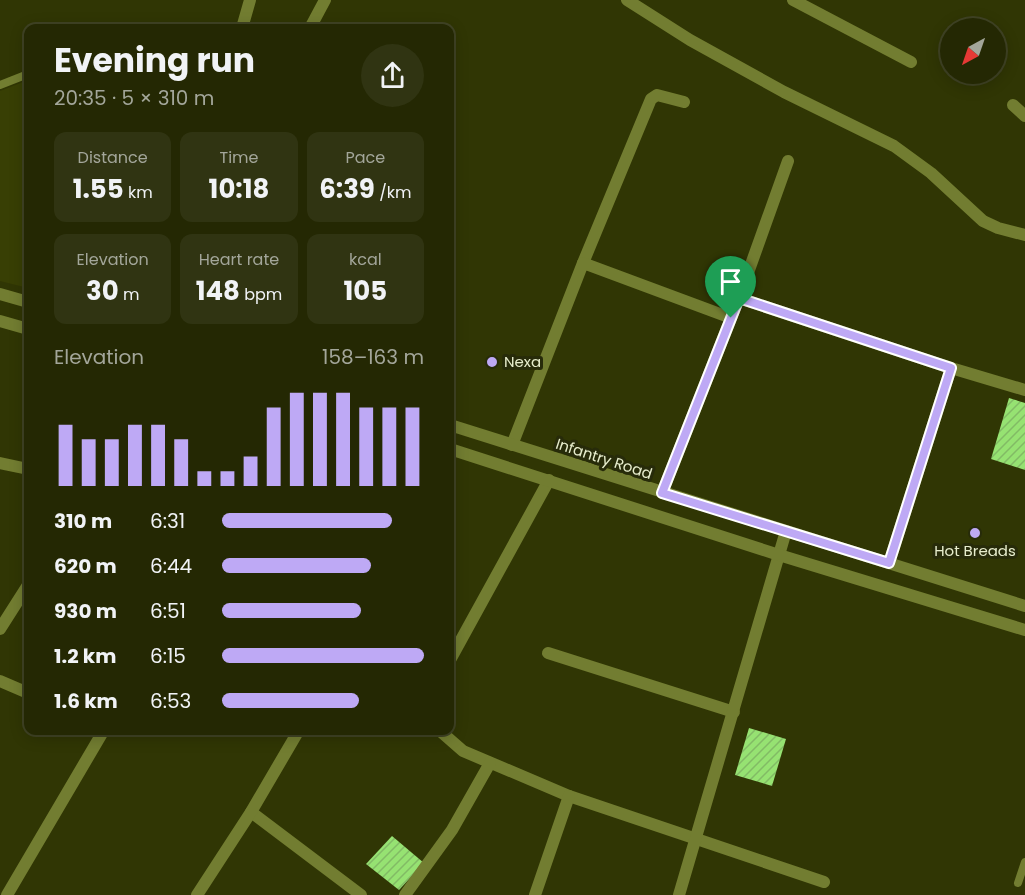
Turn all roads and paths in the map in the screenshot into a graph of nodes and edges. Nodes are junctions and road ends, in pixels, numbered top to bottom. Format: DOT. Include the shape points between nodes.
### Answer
graph roads {
  1 [pos="250,0"];
  2 [pos="325,0"];
  3 [pos="627,0"];
  4 [pos="794,0"];
  5 [pos="243,24"];
  6 [pos="312,24"];
  7 [pos="911,62"];
  8 [pos="24,76"];
  9 [pos="0,85"];
  10 [pos="684,102"];
  11 [pos="1013,105"];
  12 [pos="1025,116"];
  13 [pos="788,161"];
  14 [pos="1025,236"];
  15 [pos="583,263"];
  16 [pos="0,294"];
  17 [pos="739,298"];
  18 [pos="24,301"];
  19 [pos="731,318"];
  20 [pos="0,321"];
  21 [pos="24,327"];
  22 [pos="951,368"];
  23 [pos="1025,390"];
  24 [pos="454,426"];
  25 [pos="512,445"];
  26 [pos="454,450"];
  27 [pos="0,463"];
  28 [pos="24,468"];
  29 [pos="549,480"];
  30 [pos="662,493"];
  31 [pos="786,531"];
  32 [pos="778,555"];
  33 [pos="889,563"];
  34 [pos="24,591"];
  35 [pos="1025,606"];
  36 [pos="0,629"];
  37 [pos="1025,630"];
  38 [pos="454,653"];
  39 [pos="548,653"];
  40 [pos="0,681"];
  41 [pos="24,691"];
  42 [pos="734,712"];
  43 [pos="101,735"];
  44 [pos="296,735"];
  45 [pos="445,735"];
  46 [pos="490,763"];
  47 [pos="569,796"];
  48 [pos="251,812"];
  49 [pos="697,838"];
  50 [pos="1025,862"];
  51 [pos="824,882"];
  52 [pos="1018,883"];
  53 [pos="7,895"];
  54 [pos="197,895"];
  55 [pos="361,895"];
  56 [pos="405,895"];
  57 [pos="536,895"];
  58 [pos="679,895"];
  1 -- 5 [label="street"];
  2 -- 6 [label="street"];
  3 -- 14 [label="street" via="784,92 894,146 931,173 983,221"];
  4 -- 7 [label="street"];
  8 -- 9 [label="lane"];
  10 -- 15 [label="street" via="657,95 651,99"];
  11 -- 12 [label="street"];
  13 -- 17 [label="street"];
  15 -- 19 [label="street"];
  15 -- 25 [label="street"];
  16 -- 18 [label="street"];
  17 -- 19 [label="street"];
  17 -- 22 [label="street"];
  19 -- 30 [label="street"];
  20 -- 21 [label="street"];
  22 -- 23 [label="street"];
  22 -- 33 [label="street"];
  24 -- 25 [label="street, Infantry Road"];
  25 -- 30 [label="street, Infantry Road"];
  26 -- 29 [label="street"];
  27 -- 28 [label="street"];
  29 -- 32 [label="street"];
  29 -- 38 [label="street"];
  30 -- 31 [label="street, Infantry Road"];
  31 -- 32 [label="street"];
  31 -- 33 [label="street, Infantry Road"];
  32 -- 37 [label="street"];
  32 -- 42 [label="street"];
  33 -- 35 [label="street, Infantry Road"];
  34 -- 36 [label="street"];
  39 -- 42 [label="street"];
  40 -- 41 [label="street"];
  42 -- 49 [label="street"];
  43 -- 53 [label="street"];
  44 -- 48 [label="street"];
  45 -- 46 [label="street" via="463,751"];
  46 -- 47 [label="street"];
  46 -- 56 [label="street" via="452,830"];
  47 -- 49 [label="street"];
  47 -- 57 [label="street"];
  48 -- 54 [label="street"];
  48 -- 55 [label="street"];
  49 -- 51 [label="street"];
  49 -- 58 [label="street"];
  50 -- 52 [label="lane"];
}
